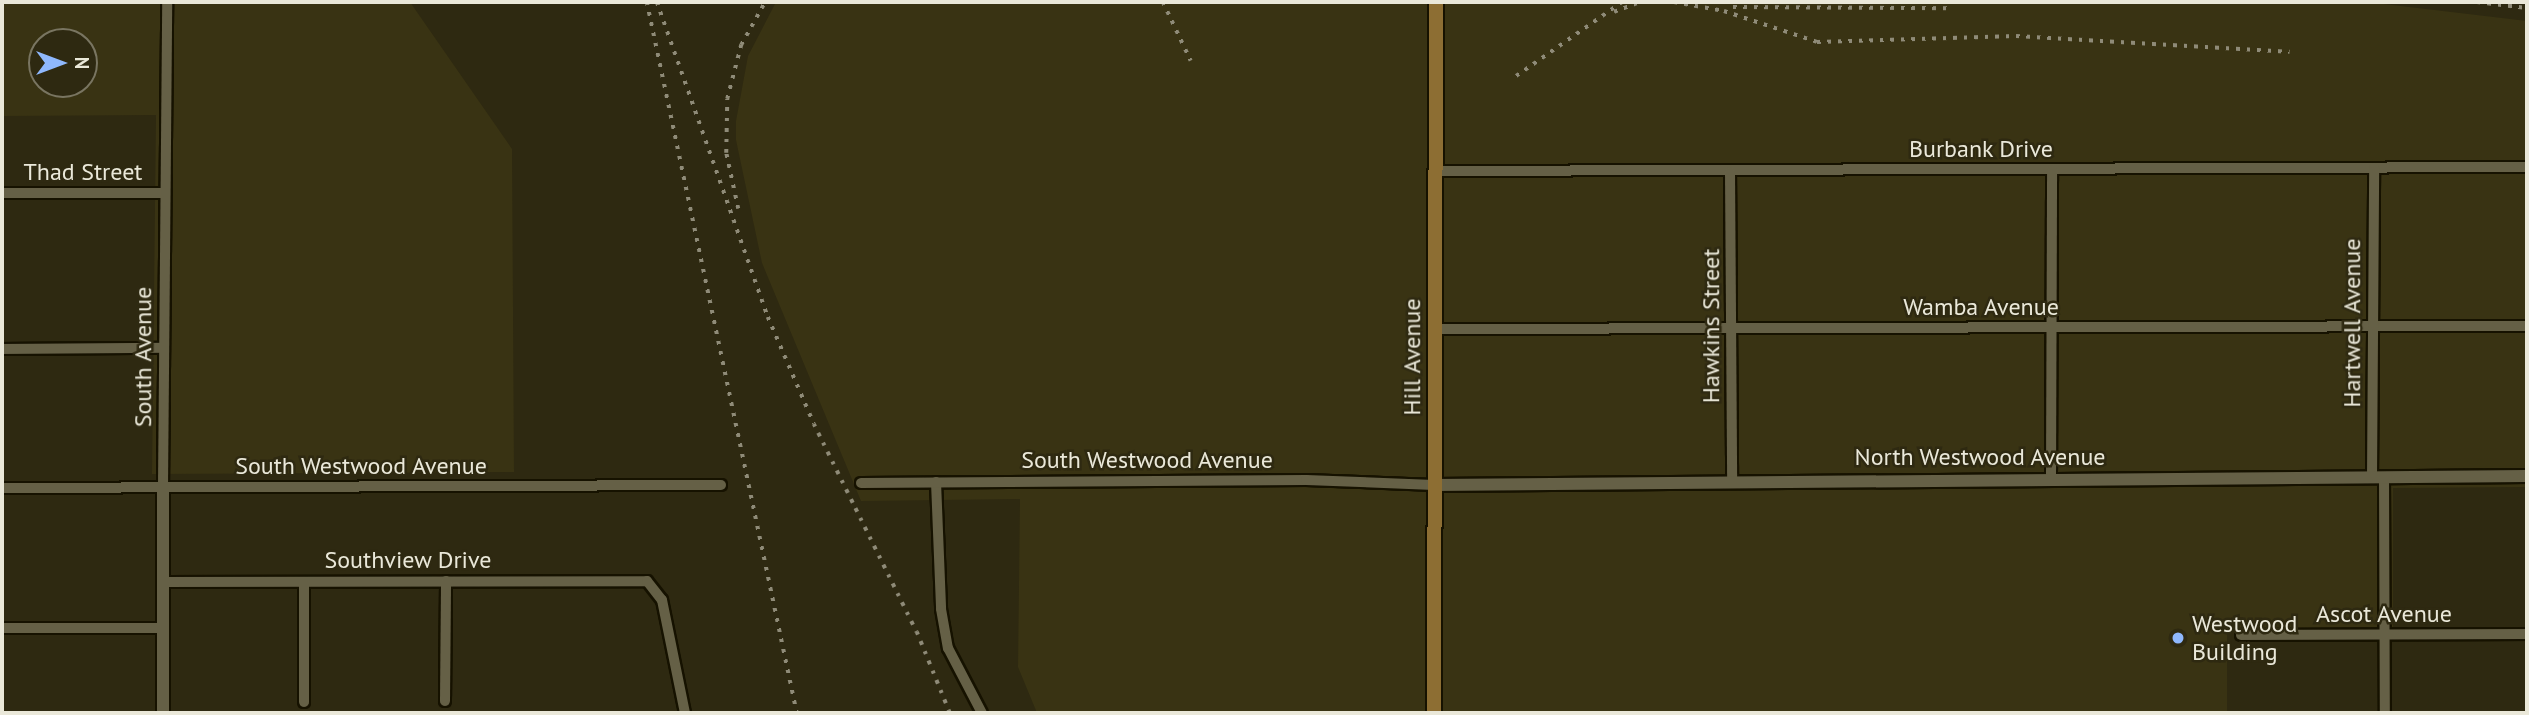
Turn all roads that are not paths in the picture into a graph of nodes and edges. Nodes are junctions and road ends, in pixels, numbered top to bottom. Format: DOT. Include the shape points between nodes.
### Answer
graph roads {
  1 [pos="167,2"];
  2 [pos="1436,2"];
  3 [pos="2527,167"];
  4 [pos="2374,168"];
  5 [pos="2052,170"];
  6 [pos="1436,171"];
  7 [pos="1730,172"];
  8 [pos="165,193"];
  9 [pos="2,194"];
  10 [pos="2373,326"];
  11 [pos="2527,326"];
  12 [pos="2050,327"];
  13 [pos="1434,329"];
  14 [pos="1732,329"];
  15 [pos="164,348"];
  16 [pos="2,349"];
  17 [pos="2527,476"];
  18 [pos="2378,477"];
  19 [pos="2051,478"];
  20 [pos="1732,479"];
  21 [pos="936,482"];
  22 [pos="861,483"];
  23 [pos="721,485"];
  24 [pos="1434,485"];
  25 [pos="163,486"];
  26 [pos="2,488"];
  27 [pos="446,581"];
  28 [pos="163,582"];
  29 [pos="304,582"];
  30 [pos="2,628"];
  31 [pos="163,628"];
  32 [pos="2241,635"];
  33 [pos="2385,635"];
  34 [pos="2527,635"];
  35 [pos="304,702"];
  36 [pos="445,702"];
  37 [pos="163,713"];
  38 [pos="682,713"];
  39 [pos="982,713"];
  40 [pos="1434,713"];
  41 [pos="2385,713"];
  1 -- 8 [label="street, South Avenue"];
  2 -- 6 [label="main road, Hill Avenue"];
  3 -- 4 [label="street, Burbank Drive"];
  4 -- 5 [label="street, Burbank Drive"];
  4 -- 10 [label="street, Hartwell Avenue"];
  5 -- 7 [label="street, Burbank Drive"];
  5 -- 12 [label="street"];
  6 -- 7 [label="street, Burbank Drive"];
  6 -- 13 [label="main road, Hill Avenue"];
  7 -- 14 [label="street, Hawkins Street"];
  8 -- 9 [label="street, Thad Street"];
  8 -- 15 [label="street, South Avenue"];
  10 -- 11 [label="street, Wamba Avenue"];
  10 -- 12 [label="street, Wamba Avenue"];
  10 -- 18 [label="street, Hartwell Avenue"];
  12 -- 14 [label="street, Wamba Avenue"];
  12 -- 19 [label="street"];
  13 -- 14 [label="street, Wamba Avenue"];
  13 -- 24 [label="main road, Hill Avenue"];
  14 -- 20 [label="street, Hawkins Street"];
  15 -- 16 [label="street"];
  15 -- 25 [label="street, South Avenue"];
  17 -- 18 [label="street, North Westwood Avenue"];
  18 -- 19 [label="street, North Westwood Avenue"];
  18 -- 33 [label="street, Hartwell Avenue"];
  19 -- 20 [label="street, North Westwood Avenue"];
  20 -- 24 [label="street, North Westwood Avenue"];
  21 -- 22 [label="street, South Westwood Avenue"];
  21 -- 24 [label="street, South Westwood Avenue" via="1306,480"];
  21 -- 39 [label="street" via="941,609 948,648"];
  23 -- 25 [label="street, South Westwood Avenue"];
  24 -- 40 [label="main road, Hill Avenue"];
  25 -- 26 [label="street, South Westwood Avenue"];
  25 -- 28 [label="street, South Avenue"];
  27 -- 29 [label="street, Southview Drive"];
  27 -- 36 [label="street"];
  27 -- 38 [label="street, Southview Drive" via="640,580 652,585 662,600"];
  28 -- 29 [label="street, Southview Drive"];
  28 -- 31 [label="street, South Avenue"];
  29 -- 35 [label="street"];
  30 -- 31 [label="street"];
  31 -- 37 [label="street, South Avenue"];
  32 -- 33 [label="street, Ascot Avenue"];
  33 -- 34 [label="street, Ascot Avenue"];
  33 -- 41 [label="street, Hartwell Avenue"];
}
